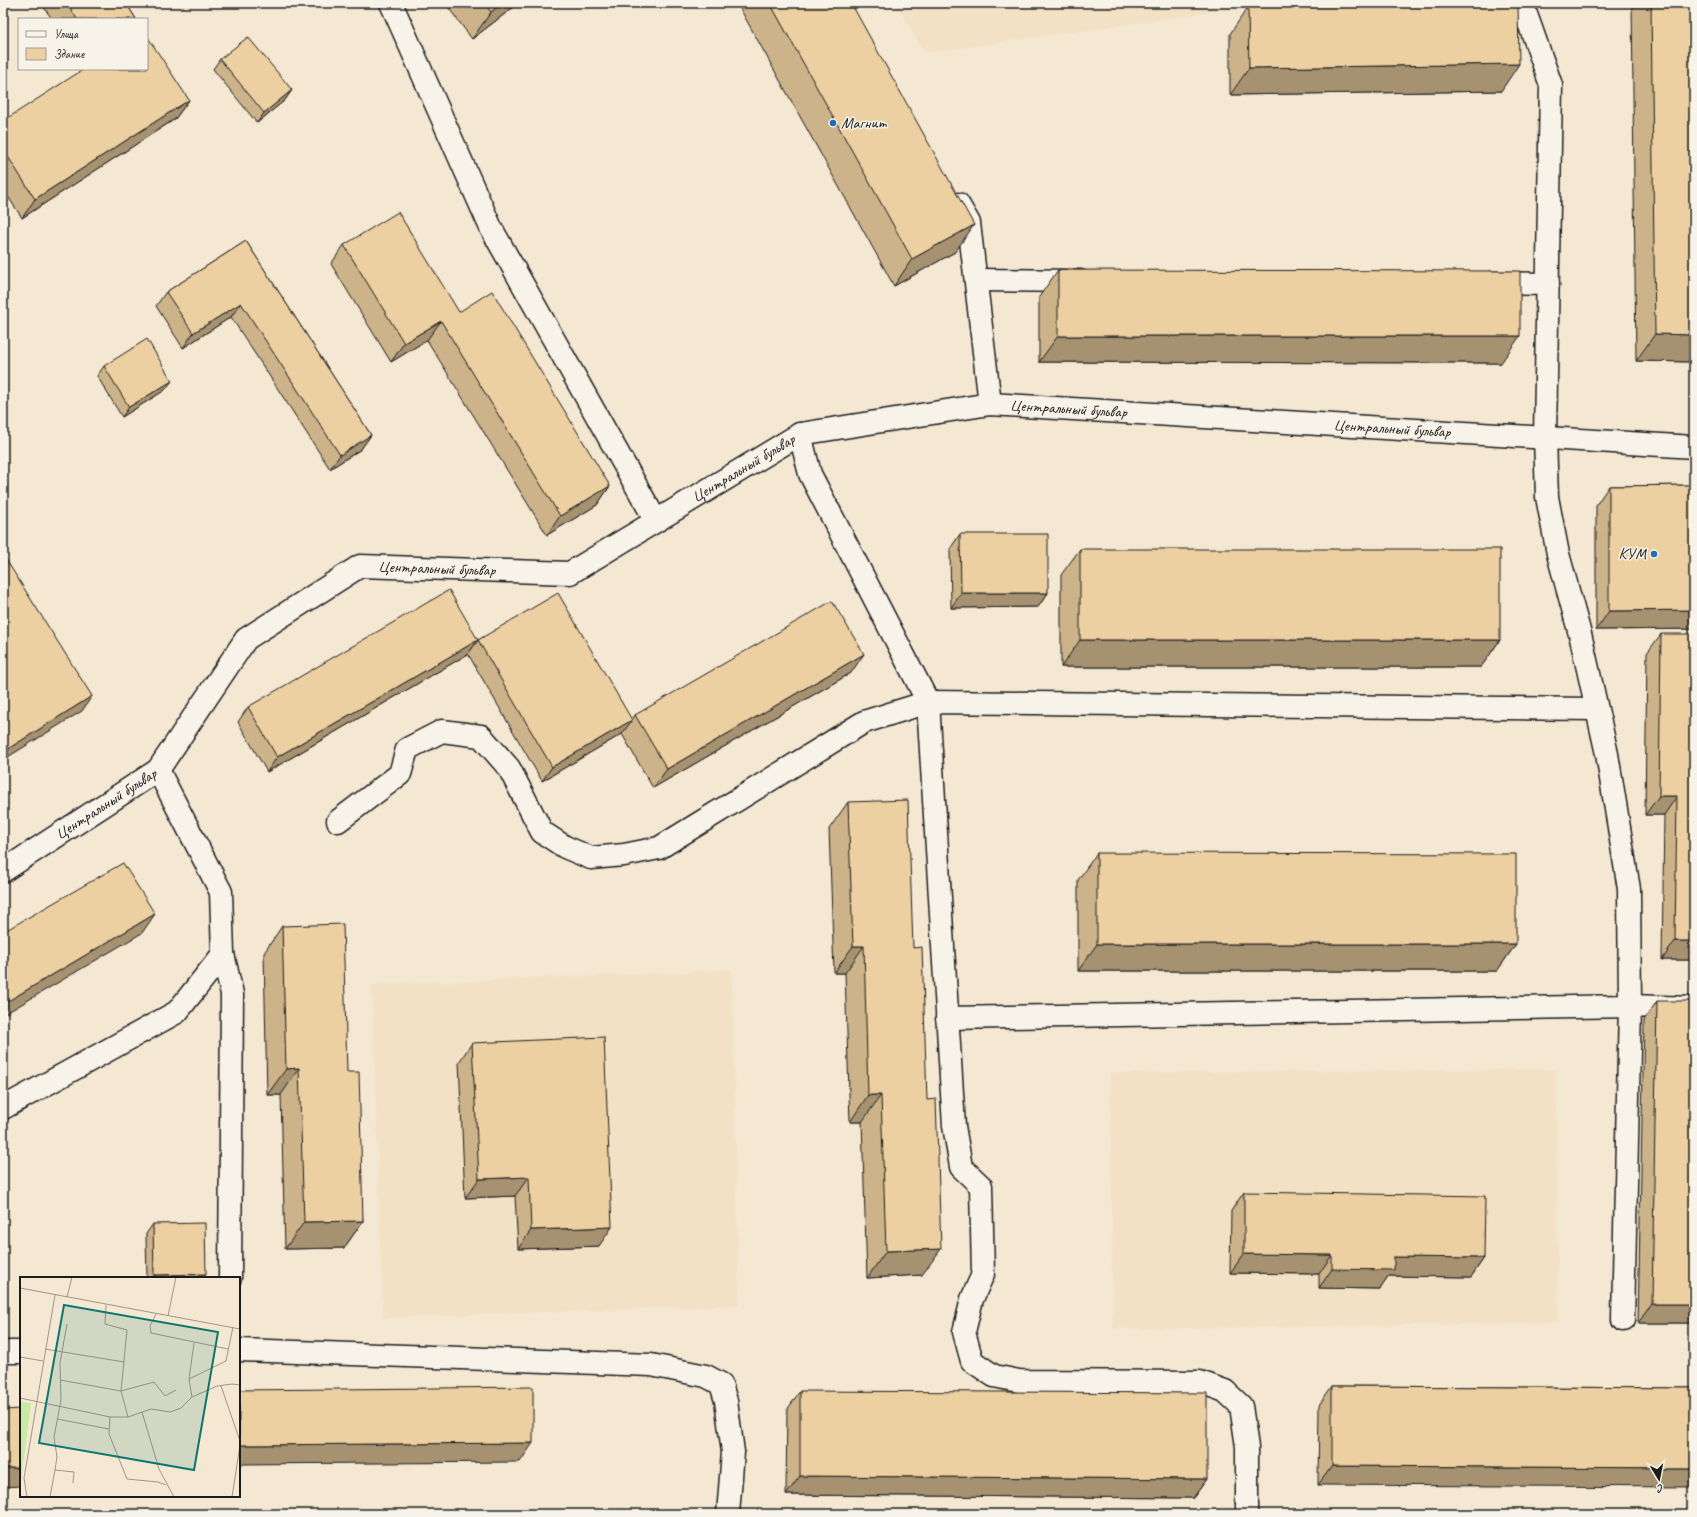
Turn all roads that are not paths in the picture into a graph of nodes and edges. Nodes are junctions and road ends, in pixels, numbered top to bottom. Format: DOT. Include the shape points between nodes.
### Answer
graph roads {
  1 [pos="391,3"];
  2 [pos="1522,3"];
  3 [pos="950,189"];
  4 [pos="976,280"];
  5 [pos="1103,281"];
  6 [pos="1468,283"];
  7 [pos="1548,284"];
  8 [pos="990,404"];
  9 [pos="800,434"];
  10 [pos="1545,438"];
  11 [pos="1694,447"];
  12 [pos="656,521"];
  13 [pos="928,702"];
  14 [pos="1596,708"];
  15 [pos="158,770"];
  16 [pos="338,821"];
  17 [pos="3,871"];
  18 [pos="222,954"];
  19 [pos="1630,1006"];
  20 [pos="1694,1008"];
  21 [pos="947,1018"];
  22 [pos="3,1108"];
  23 [pos="230,1277"];
  24 [pos="1624,1320"];
  25 [pos="240,1350"];
  26 [pos="3,1352"];
  27 [pos="20,1352"];
  28 [pos="728,1514"];
  29 [pos="1247,1514"];
  1 -- 12 [label="lane" via="491,228"];
  2 -- 7 [label="lane" via="1551,85"];
  3 -- 4 [label="lane" via="969,223"];
  4 -- 5 [label="lane"];
  4 -- 8 [label="lane"];
  6 -- 7 [label="lane"];
  7 -- 10 [label="lane"];
  8 -- 9 [label="lane, Центральный бульвар"];
  8 -- 10 [label="lane, Центральный бульвар"];
  9 -- 12 [label="lane, Центральный бульвар"];
  9 -- 13 [label="lane" via="810,474"];
  10 -- 11 [label="lane, Центральный бульвар"];
  10 -- 14 [label="lane" via="1547,497 1558,554"];
  12 -- 15 [label="lane, Центральный бульвар" via="570,573 360,566 246,639"];
  13 -- 14 [label="lane"];
  13 -- 16 [label="lane" via="864,722 659,848 631,854 591,858 565,847 542,832 509,768 481,736 442,731 407,749 400,774"];
  13 -- 21 [label="lane"];
  14 -- 19 [label="lane" via="1607,754 1629,889"];
  15 -- 17 [label="lane, Центральный бульвар"];
  15 -- 18 [label="lane" via="221,892"];
  18 -- 22 [label="lane" via="177,1012"];
  18 -- 23 [label="lane" via="232,994"];
  19 -- 20 [label="lane"];
  19 -- 21 [label="lane"];
  19 -- 24 [label="lane"];
  21 -- 29 [label="lane" via="954,1126 961,1167 981,1186 983,1274 972,1300 964,1332 972,1361 994,1376 1019,1381 1200,1382 1225,1391 1241,1406 1247,1447"];
  25 -- 28 [label="lane" via="651,1365 706,1376 721,1384 726,1400 733,1452"];
  26 -- 27 [label="lane"];
}
